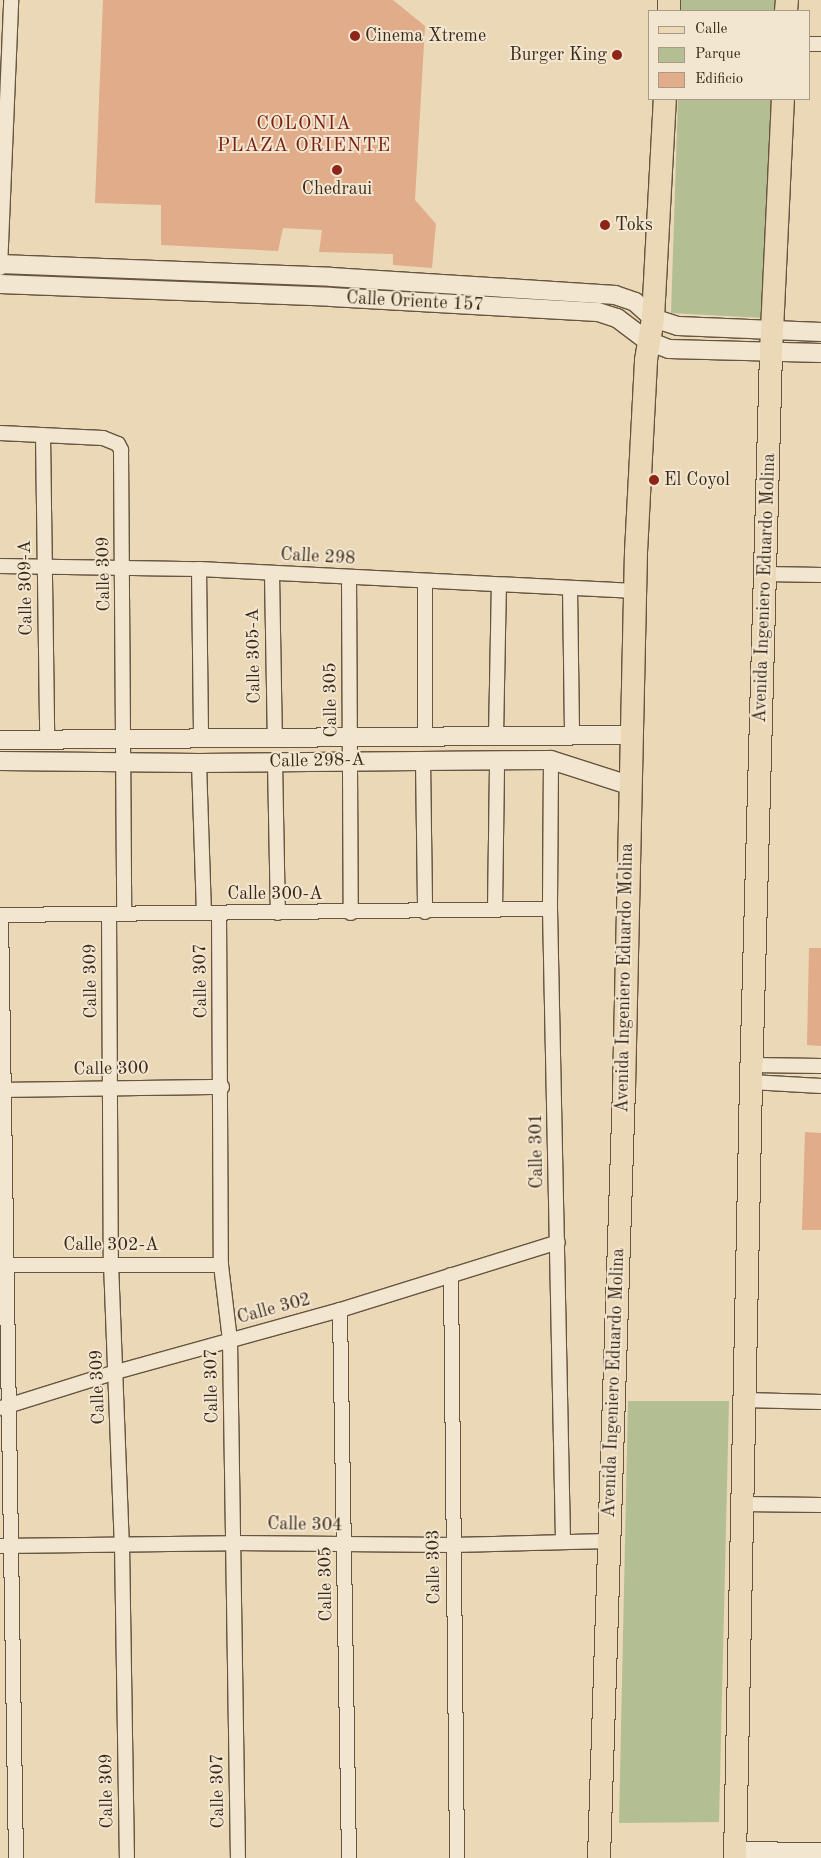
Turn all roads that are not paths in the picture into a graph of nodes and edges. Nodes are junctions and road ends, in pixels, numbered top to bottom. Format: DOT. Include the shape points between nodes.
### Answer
graph roads {
  1 [pos="10,0"];
  2 [pos="3,69"];
  3 [pos="665,100"];
  4 [pos="782,100"];
  5 [pos="0,264"];
  6 [pos="0,268"];
  7 [pos="331,277"];
  8 [pos="0,284"];
  9 [pos="331,297"];
  10 [pos="653,318"];
  11 [pos="772,329"];
  12 [pos="821,332"];
  13 [pos="648,341"];
  14 [pos="772,352"];
  15 [pos="821,353"];
  16 [pos="0,433"];
  17 [pos="43,435"];
  18 [pos="0,566"];
  19 [pos="44,566"];
  20 [pos="122,568"];
  21 [pos="199,569"];
  22 [pos="272,574"];
  23 [pos="766,574"];
  24 [pos="821,574"];
  25 [pos="348,577"];
  26 [pos="425,582"];
  27 [pos="499,586"];
  28 [pos="570,588"];
  29 [pos="635,590"];
  30 [pos="631,735"];
  31 [pos="496,737"];
  32 [pos="572,737"];
  33 [pos="275,738"];
  34 [pos="350,738"];
  35 [pos="124,739"];
  36 [pos="425,739"];
  37 [pos="0,740"];
  38 [pos="48,740"];
  39 [pos="201,740"];
  40 [pos="497,759"];
  41 [pos="350,760"];
  42 [pos="423,760"];
  43 [pos="551,760"];
  44 [pos="0,761"];
  45 [pos="125,761"];
  46 [pos="276,762"];
  47 [pos="199,763"];
  48 [pos="630,785"];
  49 [pos="550,909"];
  50 [pos="495,910"];
  51 [pos="278,912"];
  52 [pos="425,912"];
  53 [pos="204,913"];
  54 [pos="219,913"];
  55 [pos="351,913"];
  56 [pos="109,914"];
  57 [pos="124,914"];
  58 [pos="1,915"];
  59 [pos="821,1066"];
  60 [pos="751,1074"];
  61 [pos="821,1086"];
  62 [pos="112,1087"];
  63 [pos="222,1087"];
  64 [pos="1,1090"];
  65 [pos="558,1242"];
  66 [pos="111,1263"];
  67 [pos="3,1265"];
  68 [pos="221,1265"];
  69 [pos="452,1275"];
  70 [pos="340,1310"];
  71 [pos="230,1340"];
  72 [pos="116,1372"];
  73 [pos="744,1400"];
  74 [pos="821,1402"];
  75 [pos="4,1407"];
  76 [pos="742,1504"];
  77 [pos="821,1505"];
  78 [pos="609,1541"];
  79 [pos="564,1542"];
  80 [pos="233,1543"];
  81 [pos="122,1544"];
  82 [pos="344,1544"];
  83 [pos="452,1545"];
  84 [pos="6,1546"];
  85 [pos="821,1852"];
  86 [pos="735,1854"];
  87 [pos="16,1858"];
  88 [pos="127,1858"];
  89 [pos="238,1858"];
  90 [pos="349,1858"];
  91 [pos="457,1858"];
  92 [pos="598,1858"];
  1 -- 2 [label="street"];
  2 -- 5 [label="street"];
  3 -- 10 [label="main road, Avenida Ingeniero Eduardo Molina"];
  4 -- 11 [label="main road, Avenida Ingeniero Eduardo Molina"];
  5 -- 6 [label="street"];
  5 -- 7 [label="street, Calle Oriente 157"];
  7 -- 9 [label="street"];
  7 -- 10 [label="street, Calle Oriente 157" via="615,295 636,302"];
  8 -- 9 [label="street, Calle Oriente 157"];
  9 -- 13 [label="street, Calle Oriente 157" via="598,312 616,318"];
  10 -- 11 [label="street, Calle Oriente 157" via="678,326"];
  10 -- 13 [label="main road, Avenida Ingeniero Eduardo Molina"];
  11 -- 12 [label="street, Calle Oriente 157"];
  11 -- 14 [label="main road, Avenida Ingeniero Eduardo Molina"];
  13 -- 14 [label="street, Calle Oriente 157" via="670,348"];
  13 -- 29 [label="main road, Avenida Ingeniero Eduardo Molina"];
  14 -- 15 [label="street, Calle Oriente 157"];
  14 -- 23 [label="main road, Avenida Ingeniero Eduardo Molina"];
  16 -- 17 [label="street"];
  17 -- 19 [label="street, Calle 309-A"];
  17 -- 20 [label="street, Calle 309" via="103,438 118,444 121,456"];
  18 -- 19 [label="street, Calle 298"];
  19 -- 20 [label="street, Calle 298"];
  19 -- 38 [label="street, Calle 309-A"];
  20 -- 21 [label="street, Calle 298"];
  20 -- 35 [label="street, Calle 309"];
  21 -- 22 [label="street, Calle 298"];
  21 -- 39 [label="street"];
  22 -- 25 [label="street, Calle 298"];
  22 -- 33 [label="street, Calle 305-A"];
  23 -- 24 [label="street"];
  23 -- 60 [label="main road, Avenida Ingeniero Eduardo Molina"];
  25 -- 26 [label="street, Calle 298"];
  25 -- 34 [label="street, Calle 305"];
  26 -- 27 [label="street, Calle 298"];
  26 -- 36 [label="street"];
  27 -- 28 [label="street, Calle 298"];
  27 -- 31 [label="street"];
  28 -- 29 [label="street, Calle 298"];
  28 -- 32 [label="street"];
  29 -- 30 [label="main road, Avenida Ingeniero Eduardo Molina"];
  30 -- 32 [label="street, Calle 298-A"];
  30 -- 48 [label="main road, Avenida Ingeniero Eduardo Molina"];
  31 -- 32 [label="street, Calle 298-A"];
  31 -- 36 [label="street, Calle 298-A"];
  33 -- 34 [label="street, Calle 298-A"];
  33 -- 39 [label="street, Calle 298-A"];
  34 -- 36 [label="street, Calle 298-A"];
  34 -- 41 [label="street, Calle 305"];
  35 -- 38 [label="street, Calle 298-A"];
  35 -- 39 [label="street, Calle 298-A"];
  35 -- 45 [label="street, Calle 309"];
  37 -- 38 [label="street, Calle 298-A"];
  40 -- 42 [label="street, Calle 298-A"];
  40 -- 43 [label="street, Calle 298-A"];
  40 -- 50 [label="street"];
  41 -- 42 [label="street, Calle 298-A"];
  41 -- 46 [label="street, Calle 298-A"];
  41 -- 55 [label="street, Calle 305"];
  42 -- 52 [label="street"];
  43 -- 48 [label="street, Calle 298-A"];
  43 -- 49 [label="street, Calle 301"];
  44 -- 45 [label="street, Calle 298-A"];
  45 -- 47 [label="street, Calle 298-A"];
  45 -- 57 [label="street, Calle 309"];
  46 -- 47 [label="street, Calle 298-A"];
  46 -- 51 [label="street"];
  47 -- 53 [label="street"];
  48 -- 78 [label="main road, Avenida Ingeniero Eduardo Molina"];
  49 -- 50 [label="street, Calle 300-A"];
  49 -- 65 [label="street, Calle 301"];
  50 -- 52 [label="street, Calle 300-A"];
  51 -- 54 [label="street, Calle 300-A"];
  51 -- 55 [label="street, Calle 300-A"];
  52 -- 55 [label="street, Calle 300-A"];
  53 -- 54 [label="street, Calle 300-A"];
  53 -- 57 [label="street, Calle 300-A"];
  54 -- 63 [label="street, Calle 307"];
  56 -- 57 [label="street, Calle 300-A"];
  56 -- 58 [label="street, Calle 300-A"];
  56 -- 62 [label="street, Calle 309"];
  58 -- 64 [label="street"];
  59 -- 60 [label="street"];
  60 -- 61 [label="street"];
  60 -- 73 [label="main road, Avenida Ingeniero Eduardo Molina"];
  62 -- 63 [label="street, Calle 300"];
  62 -- 64 [label="street, Calle 300"];
  62 -- 66 [label="street, Calle 309"];
  63 -- 68 [label="street, Calle 307"];
  64 -- 67 [label="street"];
  65 -- 69 [label="street, Calle 302"];
  65 -- 79 [label="street, Calle 301"];
  66 -- 67 [label="street, Calle 302-A"];
  66 -- 68 [label="street, Calle 302-A"];
  66 -- 72 [label="street, Calle 309"];
  67 -- 75 [label="street"];
  68 -- 71 [label="street, Calle 307"];
  69 -- 70 [label="street, Calle 302"];
  69 -- 83 [label="street, Calle 303"];
  70 -- 71 [label="street, Calle 302"];
  70 -- 82 [label="street, Calle 305"];
  71 -- 72 [label="street, Calle 302"];
  71 -- 80 [label="street, Calle 307"];
  72 -- 75 [label="street, Calle 302"];
  72 -- 81 [label="street, Calle 309"];
  73 -- 74 [label="street"];
  73 -- 76 [label="main road, Avenida Ingeniero Eduardo Molina"];
  75 -- 84 [label="street"];
  76 -- 77 [label="street"];
  76 -- 86 [label="main road, Avenida Ingeniero Eduardo Molina"];
  78 -- 79 [label="street, Calle 304"];
  78 -- 92 [label="main road, Avenida Ingeniero Eduardo Molina"];
  79 -- 83 [label="street, Calle 304"];
  80 -- 81 [label="street, Calle 304"];
  80 -- 82 [label="street, Calle 304"];
  80 -- 89 [label="street, Calle 307"];
  81 -- 84 [label="street, Calle 304"];
  81 -- 88 [label="street, Calle 309"];
  82 -- 83 [label="street, Calle 304"];
  82 -- 90 [label="street, Calle 305"];
  83 -- 91 [label="street, Calle 303"];
  84 -- 87 [label="street"];
  85 -- 86 [label="street"];
}
